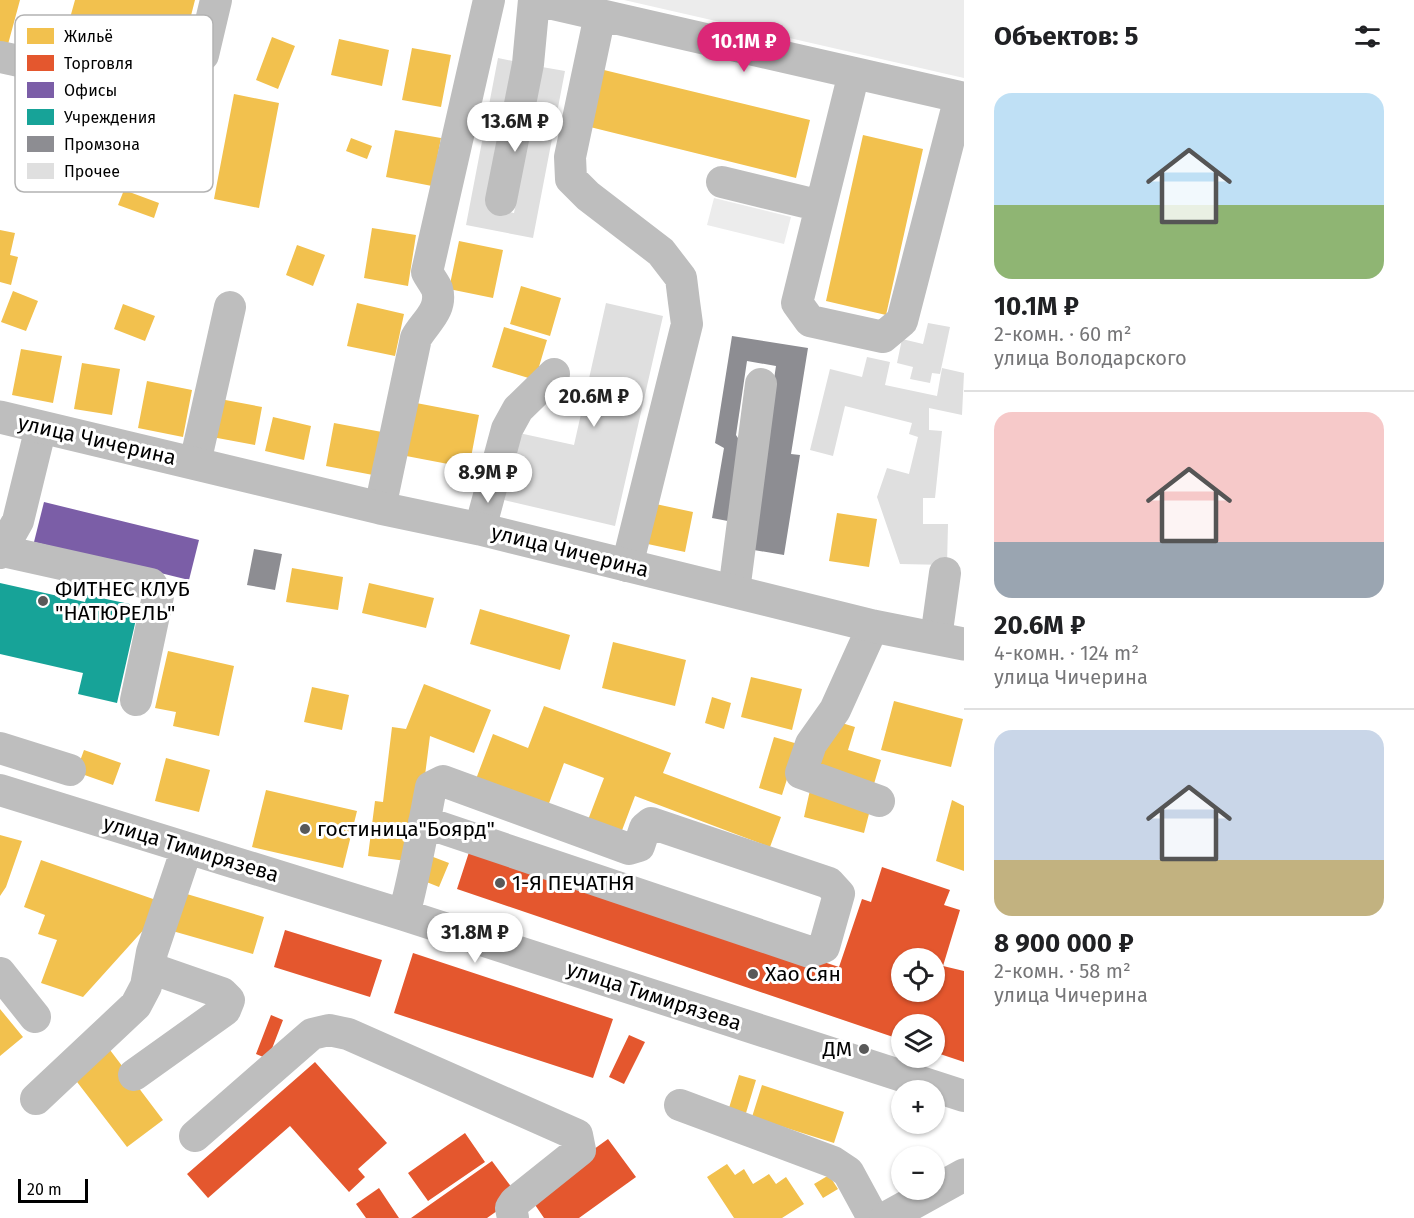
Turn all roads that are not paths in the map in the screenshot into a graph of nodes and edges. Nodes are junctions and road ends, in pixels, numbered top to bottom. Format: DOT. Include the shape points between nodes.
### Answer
graph roads {
  1 [pos="216,0"];
  2 [pos="489,0"];
  3 [pos="535,0"];
  4 [pos="212,15"];
  5 [pos="600,15"];
  6 [pos="0,57"];
  7 [pos="15,60"];
  8 [pos="854,73"];
  9 [pos="962,98"];
  10 [pos="722,182"];
  11 [pos="501,200"];
  12 [pos="821,206"];
  13 [pos="230,307"];
  14 [pos="554,374"];
  15 [pos="761,384"];
  16 [pos="0,417"];
  17 [pos="41,427"];
  18 [pos="195,463"];
  19 [pos="380,508"];
  20 [pos="480,529"];
  21 [pos="1,552"];
  22 [pos="627,566"];
  23 [pos="945,573"];
  24 [pos="734,591"];
  25 [pos="873,626"];
  26 [pos="950,641"];
  27 [pos="136,700"];
  28 [pos="0,748"];
  29 [pos="69,770"];
  30 [pos="0,790"];
  31 [pos="879,801"];
  32 [pos="424,822"];
  33 [pos="187,848"];
  34 [pos="404,915"];
  35 [pos="150,968"];
  36 [pos="0,973"];
  37 [pos="35,1017"];
  38 [pos="134,1075"];
  39 [pos="964,1096"];
  40 [pos="36,1099"];
  41 [pos="680,1105"];
  42 [pos="195,1136"];
  43 [pos="964,1175"];
  44 [pos="513,1218"];
  45 [pos="873,1218"];
  46 [pos="886,1218"];
  1 -- 4 [label="street"];
  2 -- 19 [label="street" via="427,272 436,286 437,306 416,338"];
  3 -- 5 [label="street"];
  3 -- 11 [label="street" via="528,64"];
  5 -- 8 [label="street"];
  5 -- 22 [label="street" via="570,157 571,179 661,252 681,278 687,324"];
  6 -- 7 [label="street"];
  8 -- 9 [label="street"];
  8 -- 12 [label="street"];
  9 -- 12 [label="street" via="902,321 883,337 810,321 797,303"];
  10 -- 12 [label="street"];
  13 -- 18 [label="street"];
  14 -- 20 [label="street" via="518,409 507,429"];
  15 -- 24 [label="street"];
  16 -- 17 [label="main road, улица Чичерина"];
  17 -- 18 [label="main road, улица Чичерина"];
  17 -- 21 [label="street" via="18,521"];
  18 -- 19 [label="main road, улица Чичерина"];
  19 -- 20 [label="main road, улица Чичерина"];
  20 -- 22 [label="main road, улица Чичерина"];
  21 -- 27 [label="street" via="151,584 156,589 158,596"];
  22 -- 24 [label="main road, улица Чичерина"];
  23 -- 26 [label="street"];
  24 -- 25 [label="main road, улица Чичерина"];
  25 -- 26 [label="main road, улица Чичерина"];
  25 -- 31 [label="street" via="835,710 811,744 801,772"];
  28 -- 29 [label="street"];
  30 -- 33 [label="street, улица Тимирязева"];
  32 -- 32 [label="street" via="431,787 443,781 629,849 639,846 645,828 651,823 829,883 839,894 824,947 810,952"];
  32 -- 34 [label="street"];
  33 -- 34 [label="street, улица Тимирязева"];
  33 -- 35 [label="street"];
  34 -- 39 [label="street, улица Тимирязева"];
  35 -- 38 [label="street" via="222,993 229,1000 225,1010"];
  35 -- 40 [label="street" via="136,1005"];
  36 -- 37 [label="street"];
  41 -- 45 [label="street" via="833,1162 848,1172"];
  42 -- 44 [label="street" via="312,1034 329,1030 348,1034 577,1135 580,1150 515,1202 511,1208"];
  43 -- 46 [label="main road"];
}
